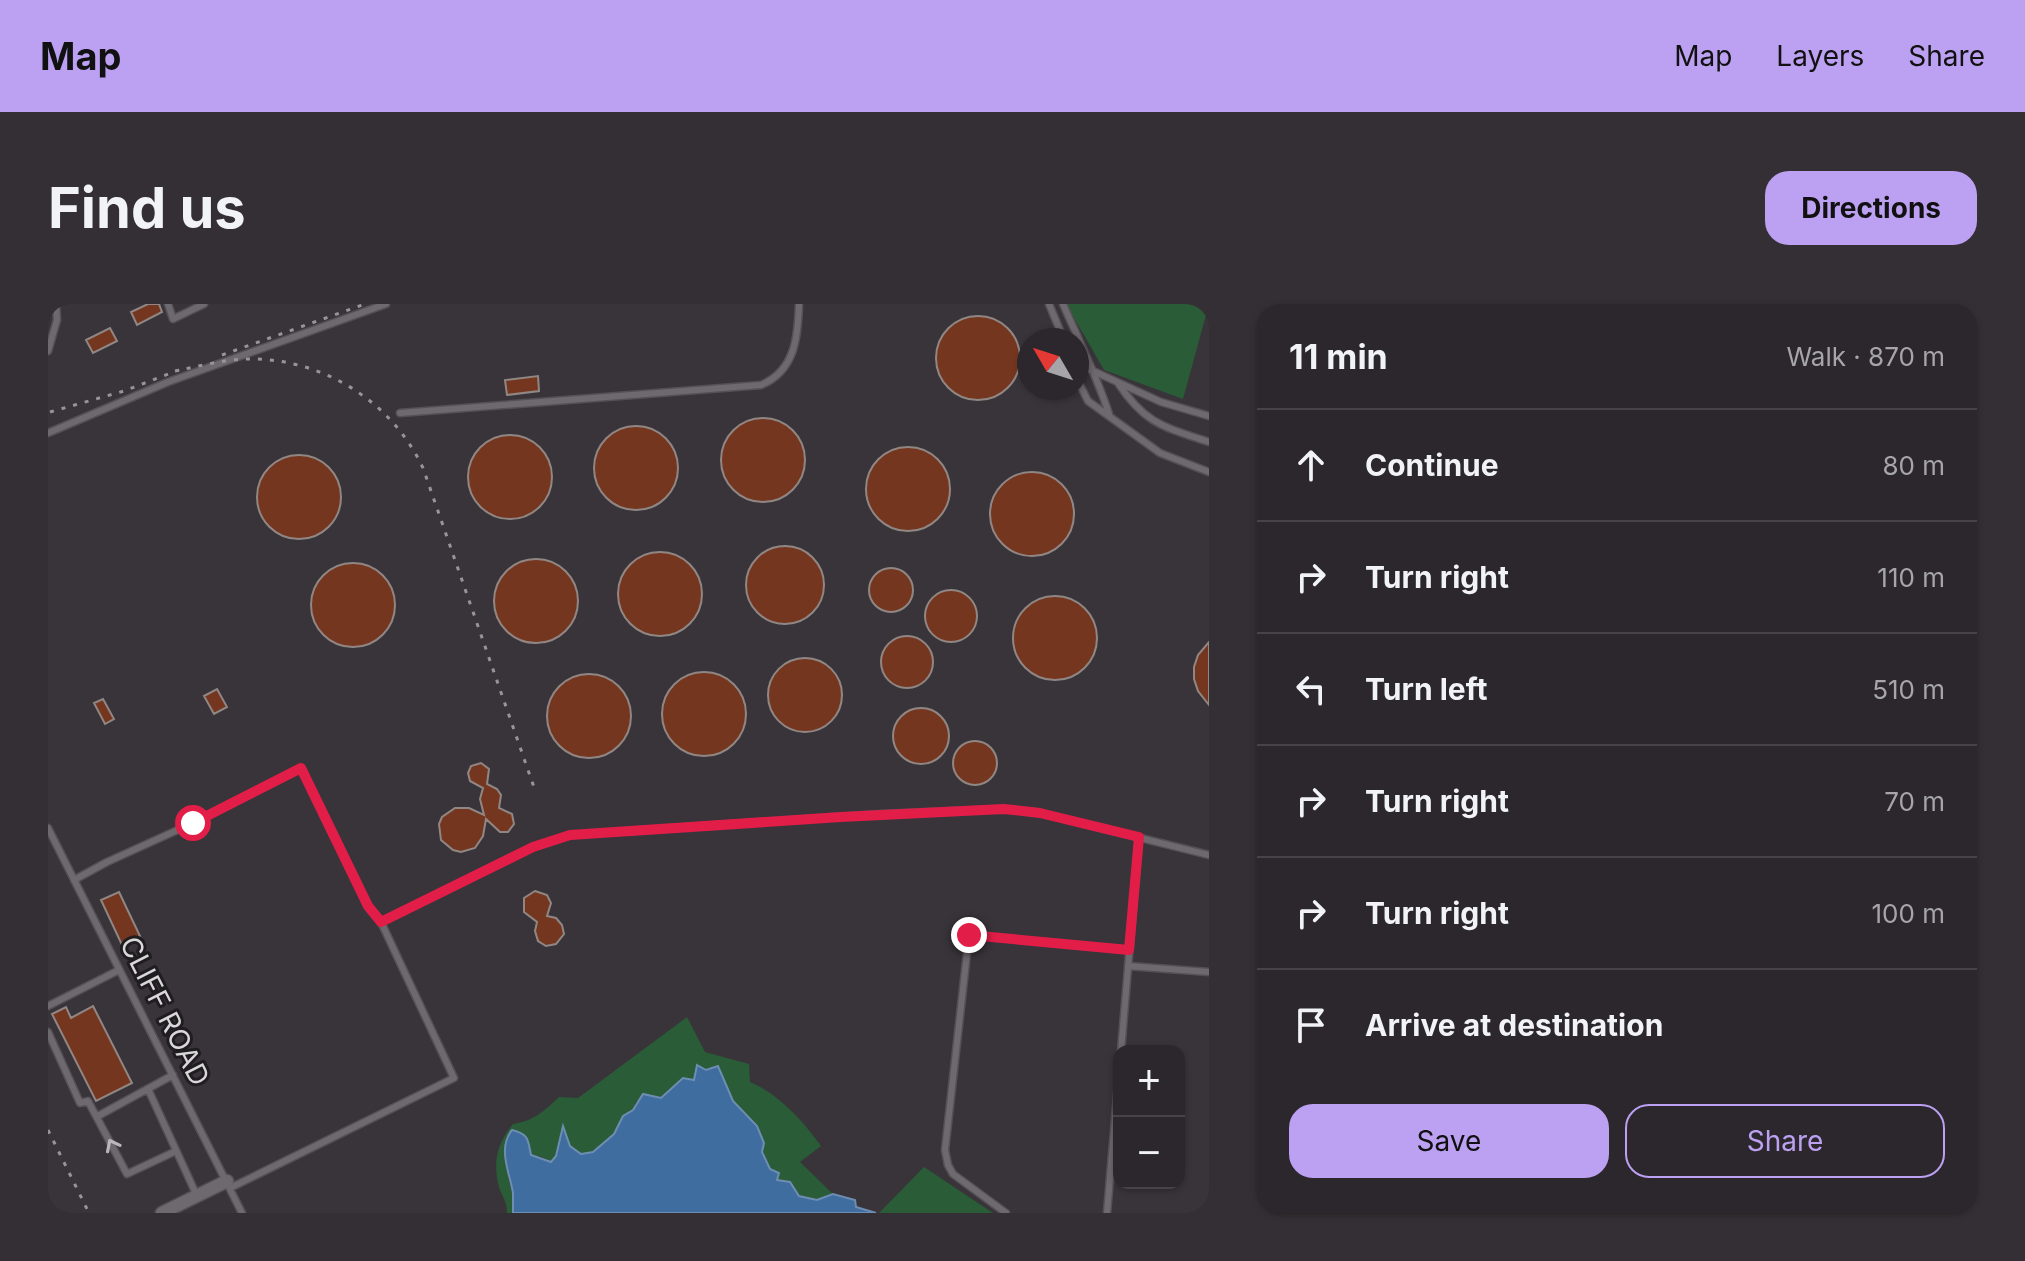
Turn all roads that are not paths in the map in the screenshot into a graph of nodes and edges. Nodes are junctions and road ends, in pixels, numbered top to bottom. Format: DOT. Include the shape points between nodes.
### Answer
graph roads {
  1 [pos="56,304"];
  2 [pos="168,304"];
  3 [pos="204,304"];
  4 [pos="386,304"];
  5 [pos="799,304"];
  6 [pos="1049,304"];
  7 [pos="1063,304"];
  8 [pos="1059,328"];
  9 [pos="48,351"];
  10 [pos="1091,370"];
  11 [pos="1118,382"];
  12 [pos="1088,400"];
  13 [pos="400,413"];
  14 [pos="1110,416"];
  15 [pos="1209,416"];
  16 [pos="48,433"];
  17 [pos="1209,442"];
  18 [pos="1209,472"];
  19 [pos="48,828"];
  20 [pos="1139,837"];
  21 [pos="1209,855"];
  22 [pos="74,880"];
  23 [pos="381,922"];
  24 [pos="1129,950"];
  25 [pos="1128,966"];
  26 [pos="119,970"];
  27 [pos="1209,972"];
  28 [pos="48,1006"];
  29 [pos="48,1032"];
  30 [pos="1121,1045"];
  31 [pos="173,1075"];
  32 [pos="148,1089"];
  33 [pos="98,1116"];
  34 [pos="1115,1117"];
  35 [pos="176,1151"];
  36 [pos="228,1185"];
  37 [pos="197,1196"];
  38 [pos="162,1213"];
  39 [pos="242,1213"];
  40 [pos="1006,1213"];
  41 [pos="1107,1213"];
  1 -- 9 [label="lane"];
  2 -- 3 [label="lane" via="173,319"];
  4 -- 16 [label="lane" via="168,382"];
  5 -- 13 [label="lane" via="788,365 761,385"];
  6 -- 8 [label="lane"];
  7 -- 10 [label="lane"];
  10 -- 11 [label="lane"];
  10 -- 14 [label="lane"];
  11 -- 15 [label="lane"];
  11 -- 17 [label="lane" via="1134,407 1159,426"];
  12 -- 14 [label="lane"];
  14 -- 18 [label="lane" via="1160,453"];
  19 -- 22 [label="lane, CLIFF ROAD"];
  20 -- 21 [label="lane"];
  20 -- 23 [label="lane" via="1004,809 570,835 533,847"];
  20 -- 24 [label="lane"];
  22 -- 23 [label="lane" via="301,768 368,906"];
  22 -- 26 [label="lane, CLIFF ROAD"];
  23 -- 36 [label="lane" via="454,1078"];
  24 -- 25 [label="lane"];
  24 -- 40 [label="lane" via="969,935 945,1150 953,1174"];
  25 -- 27 [label="lane"];
  25 -- 30 [label="lane"];
  26 -- 28 [label="lane"];
  26 -- 31 [label="lane, CLIFF ROAD"];
  29 -- 33 [label="lane" via="80,1103 88,1101"];
  31 -- 32 [label="lane"];
  31 -- 36 [label="lane, CLIFF ROAD"];
  32 -- 33 [label="lane"];
  32 -- 35 [label="lane"];
  35 -- 33 [label="lane, one-way" via="127,1174"];
  34 -- 41 [label="lane"];
  35 -- 37 [label="lane"];
  36 -- 37 [label="street"];
  36 -- 39 [label="lane, CLIFF ROAD"];
  37 -- 38 [label="street"];
}
